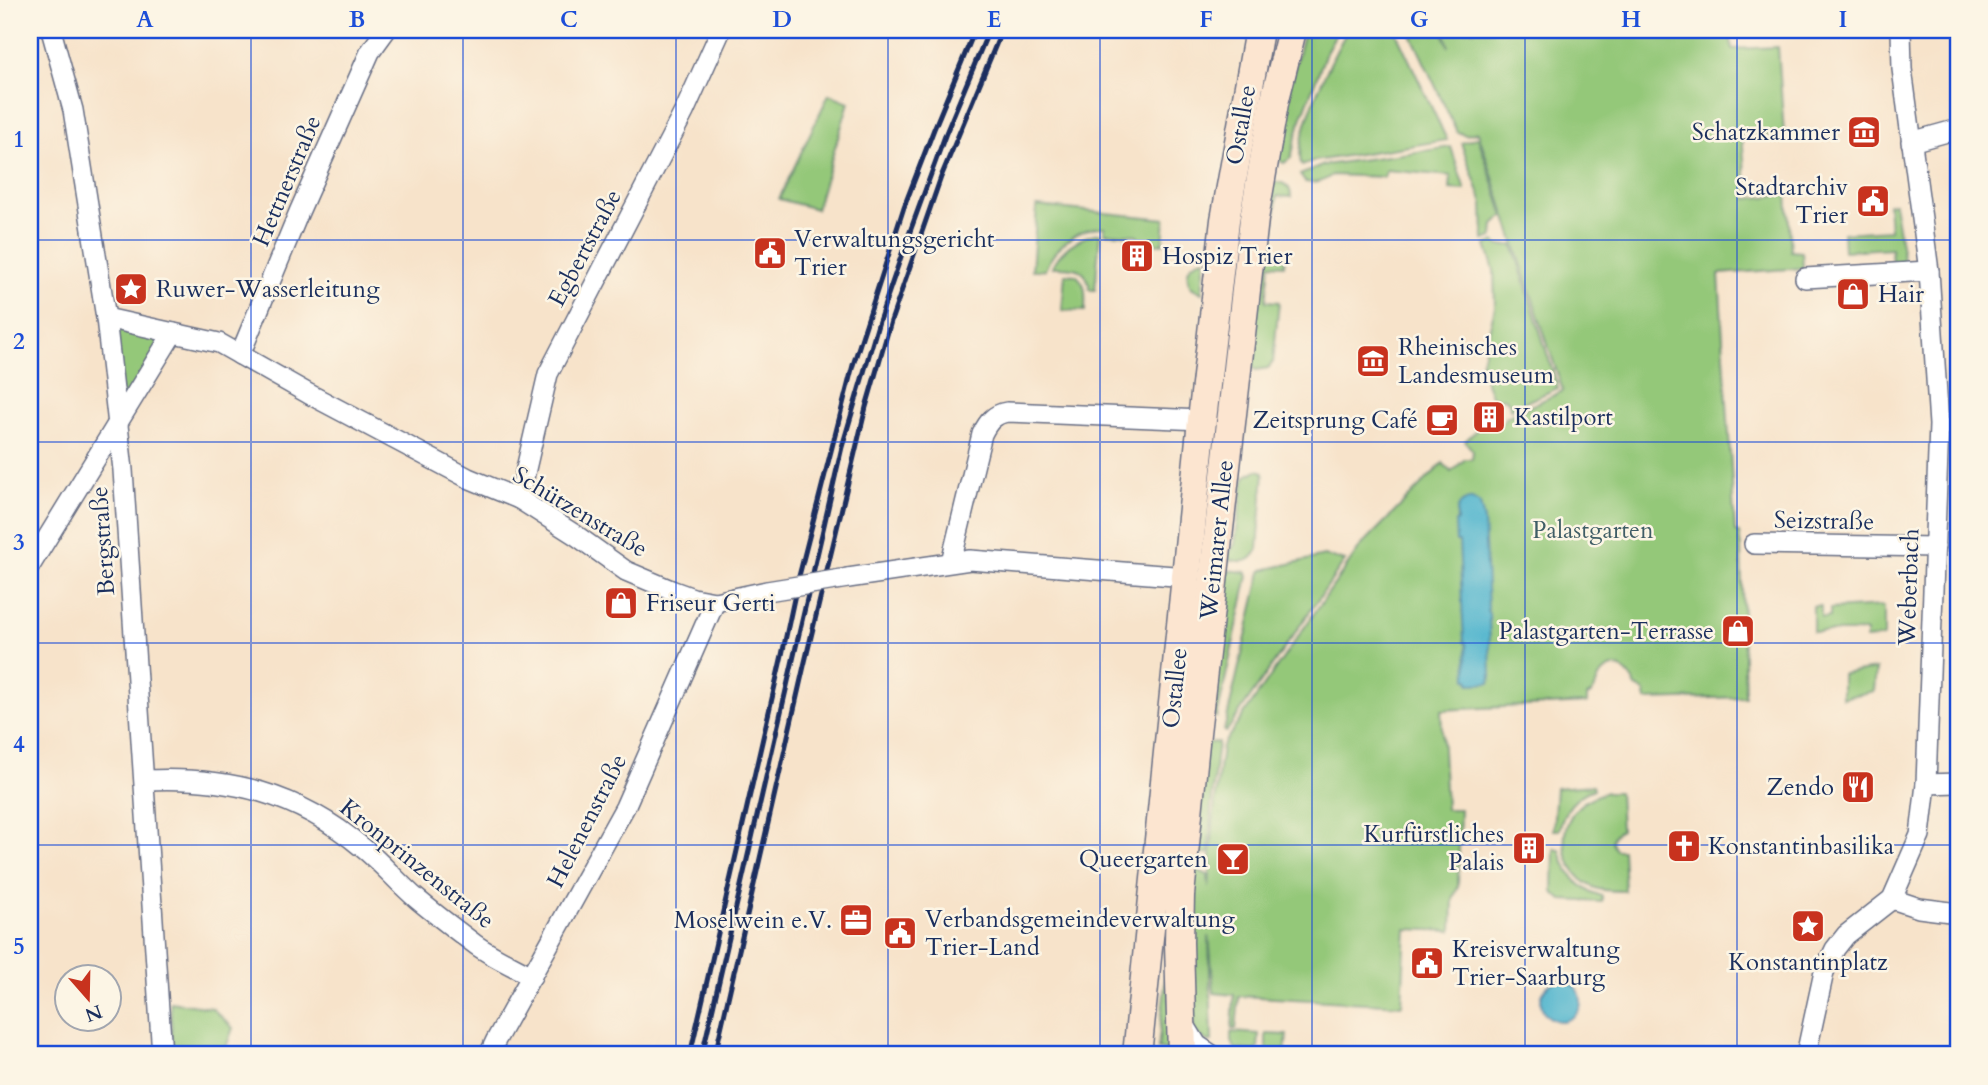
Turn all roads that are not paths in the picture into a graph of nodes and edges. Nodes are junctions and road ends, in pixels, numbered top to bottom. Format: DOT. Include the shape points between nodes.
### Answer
graph roads {
  1 [pos="51,30"];
  2 [pos="386,30"];
  3 [pos="721,30"];
  4 [pos="1259,30"];
  5 [pos="1292,30"];
  6 [pos="1901,30"];
  7 [pos="1958,129"];
  8 [pos="1911,142"];
  9 [pos="1929,271"];
  10 [pos="1805,278"];
  11 [pos="106,318"];
  12 [pos="173,333"];
  13 [pos="240,355"];
  14 [pos="1202,420"];
  15 [pos="117,425"];
  16 [pos="520,499"];
  17 [pos="1754,544"];
  18 [pos="1935,547"];
  19 [pos="951,562"];
  20 [pos="30,566"];
  21 [pos="1187,577"];
  22 [pos="715,602"];
  23 [pos="145,780"];
  24 [pos="1958,783"];
  25 [pos="1926,784"];
  26 [pos="1892,899"];
  27 [pos="1958,913"];
  28 [pos="532,976"];
  29 [pos="1181,1018"];
  30 [pos="162,1055"];
  31 [pos="489,1055"];
  32 [pos="1138,1055"];
  33 [pos="1182,1055"];
  34 [pos="1212,1055"];
  35 [pos="1806,1055"];
  1 -- 11 [label="street, Bergstraße" via="73,110"];
  2 -- 13 [label="street, Hettnerstraße" via="370,52"];
  3 -- 16 [label="street, Egbertstraße" via="684,112 548,374"];
  4 -- 14 [label="main road, Ostallee" via="1225,220"];
  5 -- 29 [label="main road, Weimarer Allee" via="1254,219 1236,368 1181,895"];
  6 -- 8 [label="street, Weberbach"];
  7 -- 8 [label="street"];
  8 -- 9 [label="street, Weberbach"];
  9 -- 10 [label="street"];
  9 -- 18 [label="street, Weberbach" via="1939,425"];
  11 -- 12 [label="street, Schützenstraße"];
  11 -- 15 [label="street, Bergstraße"];
  12 -- 13 [label="street, Schützenstraße" via="219,343"];
  12 -- 15 [label="street"];
  13 -- 16 [label="street, Schützenstraße" via="468,478"];
  14 -- 19 [label="street" via="1000,413 982,434"];
  14 -- 21 [label="main road, Ostallee"];
  15 -- 20 [label="street"];
  15 -- 23 [label="street, Bergstraße"];
  16 -- 22 [label="street, Schützenstraße" via="626,571"];
  17 -- 18 [label="street, Seizstraße"];
  18 -- 25 [label="street, Weberbach"];
  19 -- 21 [label="street, Schützenstraße"];
  19 -- 22 [label="street, Schützenstraße, bridge"];
  21 -- 32 [label="main road, Ostallee"];
  22 -- 28 [label="street, Helenenstraße" via="625,807"];
  23 -- 28 [label="street, Kronprinzenstraße" via="228,783 302,807 362,847 415,897 478,946"];
  23 -- 30 [label="street, Bergstraße"];
  24 -- 25 [label="street"];
  25 -- 26 [label="street, Weberbach" via="1920,835"];
  26 -- 27 [label="street"];
  26 -- 35 [label="street" via="1835,949 1824,972"];
  28 -- 31 [label="street, Helenenstraße"];
  29 -- 33 [label="main road, Weimarer Allee"];
  29 -- 34 [label="street" via="1197,1045"];
}
